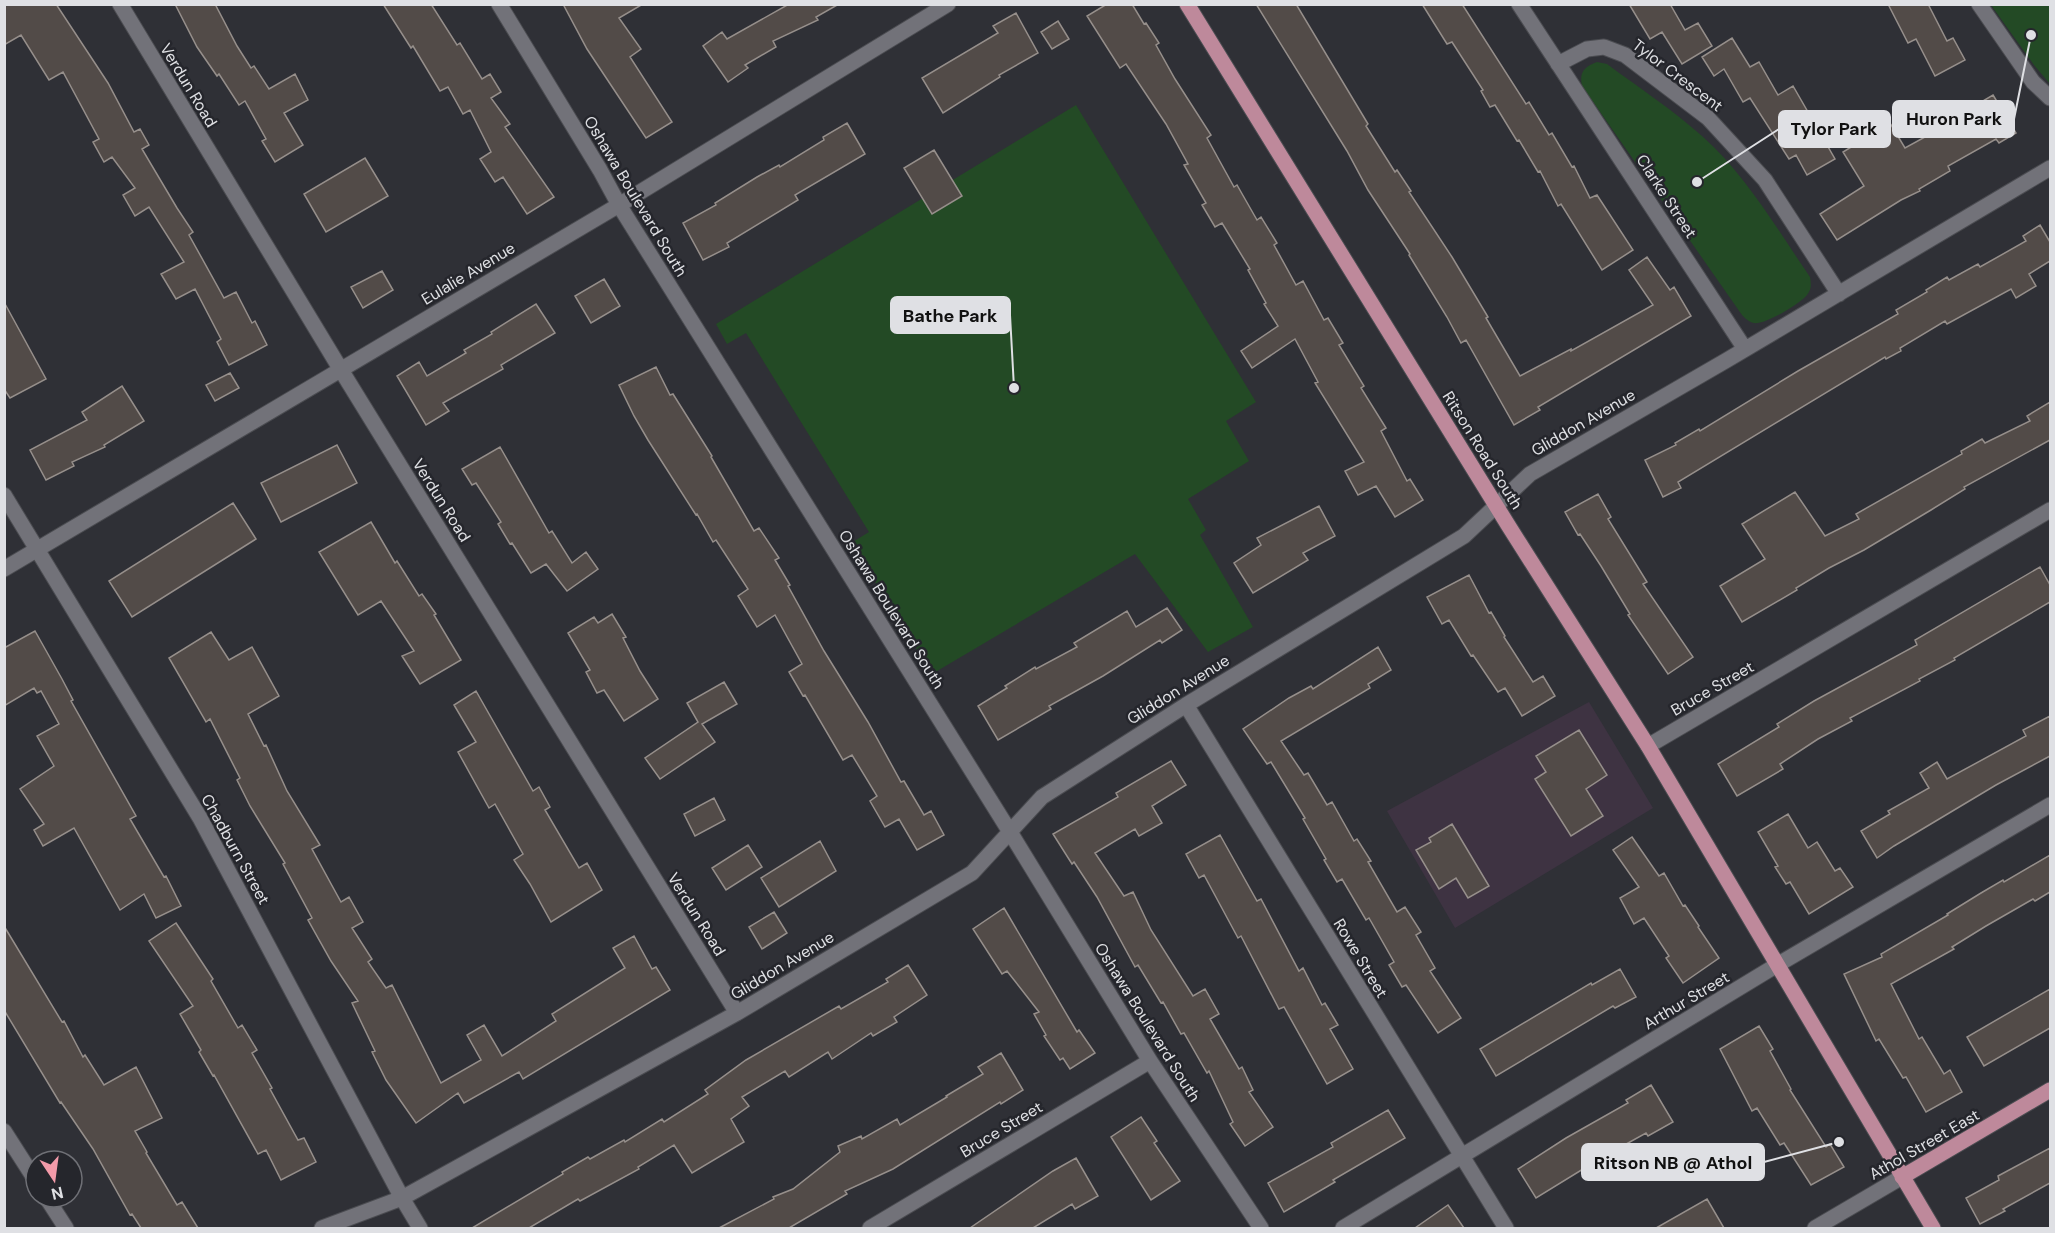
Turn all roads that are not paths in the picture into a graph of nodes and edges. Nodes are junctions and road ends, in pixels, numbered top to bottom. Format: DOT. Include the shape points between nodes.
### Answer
graph roads {
  1 [pos="120,4"];
  2 [pos="499,4"];
  3 [pos="948,4"];
  4 [pos="1187,4"];
  5 [pos="1519,4"];
  6 [pos="1979,4"];
  7 [pos="1558,64"];
  8 [pos="2050,98"];
  9 [pos="2050,168"];
  10 [pos="618,205"];
  11 [pos="1839,294"];
  12 [pos="1745,350"];
  13 [pos="341,370"];
  14 [pos="4,495"];
  15 [pos="1496,506"];
  16 [pos="2050,510"];
  17 [pos="37,549"];
  18 [pos="4,569"];
  19 [pos="1186,705"];
  20 [pos="1648,746"];
  21 [pos="2050,806"];
  22 [pos="1010,832"];
  23 [pos="1777,965"];
  24 [pos="737,1012"];
  25 [pos="1150,1061"];
  26 [pos="2050,1090"];
  27 [pos="4,1131"];
  28 [pos="1462,1156"];
  29 [pos="24,1162"];
  30 [pos="1902,1177"];
  31 [pos="402,1198"];
  32 [pos="54,1209"];
  33 [pos="66,1228"];
  34 [pos="322,1228"];
  35 [pos="420,1228"];
  36 [pos="870,1228"];
  37 [pos="1261,1228"];
  38 [pos="1343,1228"];
  39 [pos="1506,1228"];
  40 [pos="1815,1228"];
  41 [pos="1933,1228"];
  1 -- 13 [label="street, Verdun Road"];
  2 -- 10 [label="street, Oshawa Boulevard South"];
  3 -- 10 [label="street, Eulalie Avenue"];
  4 -- 15 [label="main road, Ritson Road South"];
  5 -- 7 [label="street, Clarke Street"];
  6 -- 8 [label="street" via="2033,82"];
  7 -- 11 [label="street, Tylor Crescent" via="1587,49 1604,47 1625,55 1708,118 1765,180"];
  7 -- 12 [label="street, Clarke Street"];
  9 -- 11 [label="street, Gliddon Avenue"];
  10 -- 13 [label="street, Eulalie Avenue"];
  10 -- 22 [label="street, Oshawa Boulevard South"];
  11 -- 12 [label="street, Gliddon Avenue"];
  12 -- 15 [label="street, Gliddon Avenue" via="1530,474"];
  13 -- 17 [label="street, Eulalie Avenue"];
  13 -- 24 [label="street, Verdun Road"];
  14 -- 17 [label="street, Chadburn Street"];
  15 -- 19 [label="street, Gliddon Avenue" via="1464,536"];
  15 -- 20 [label="main road, Ritson Road South"];
  16 -- 20 [label="street, Bruce Street"];
  17 -- 18 [label="street, Eulalie Avenue"];
  17 -- 31 [label="street, Chadburn Street" via="200,818"];
  19 -- 22 [label="street, Gliddon Avenue" via="1041,797"];
  19 -- 28 [label="street, Rowe Street"];
  20 -- 23 [label="main road, Ritson Road South"];
  21 -- 23 [label="street, Arthur Street"];
  22 -- 24 [label="street, Gliddon Avenue" via="972,873"];
  22 -- 25 [label="street, Oshawa Boulevard South"];
  23 -- 28 [label="street, Arthur Street"];
  23 -- 30 [label="main road, Ritson Road South"];
  24 -- 31 [label="street, Gliddon Avenue"];
  25 -- 36 [label="street, Bruce Street"];
  25 -- 37 [label="street, Oshawa Boulevard South"];
  26 -- 30 [label="main road, Athol Street East"];
  27 -- 29 [label="street"];
  28 -- 38 [label="street, Arthur Street"];
  28 -- 39 [label="street, Rowe Street"];
  30 -- 40 [label="street, Athol Street East"];
  30 -- 41 [label="main road, Ritson Road South"];
  31 -- 34 [label="street, Gliddon Avenue"];
  31 -- 35 [label="street, Chadburn Street"];
  32 -- 33 [label="street"];
}
